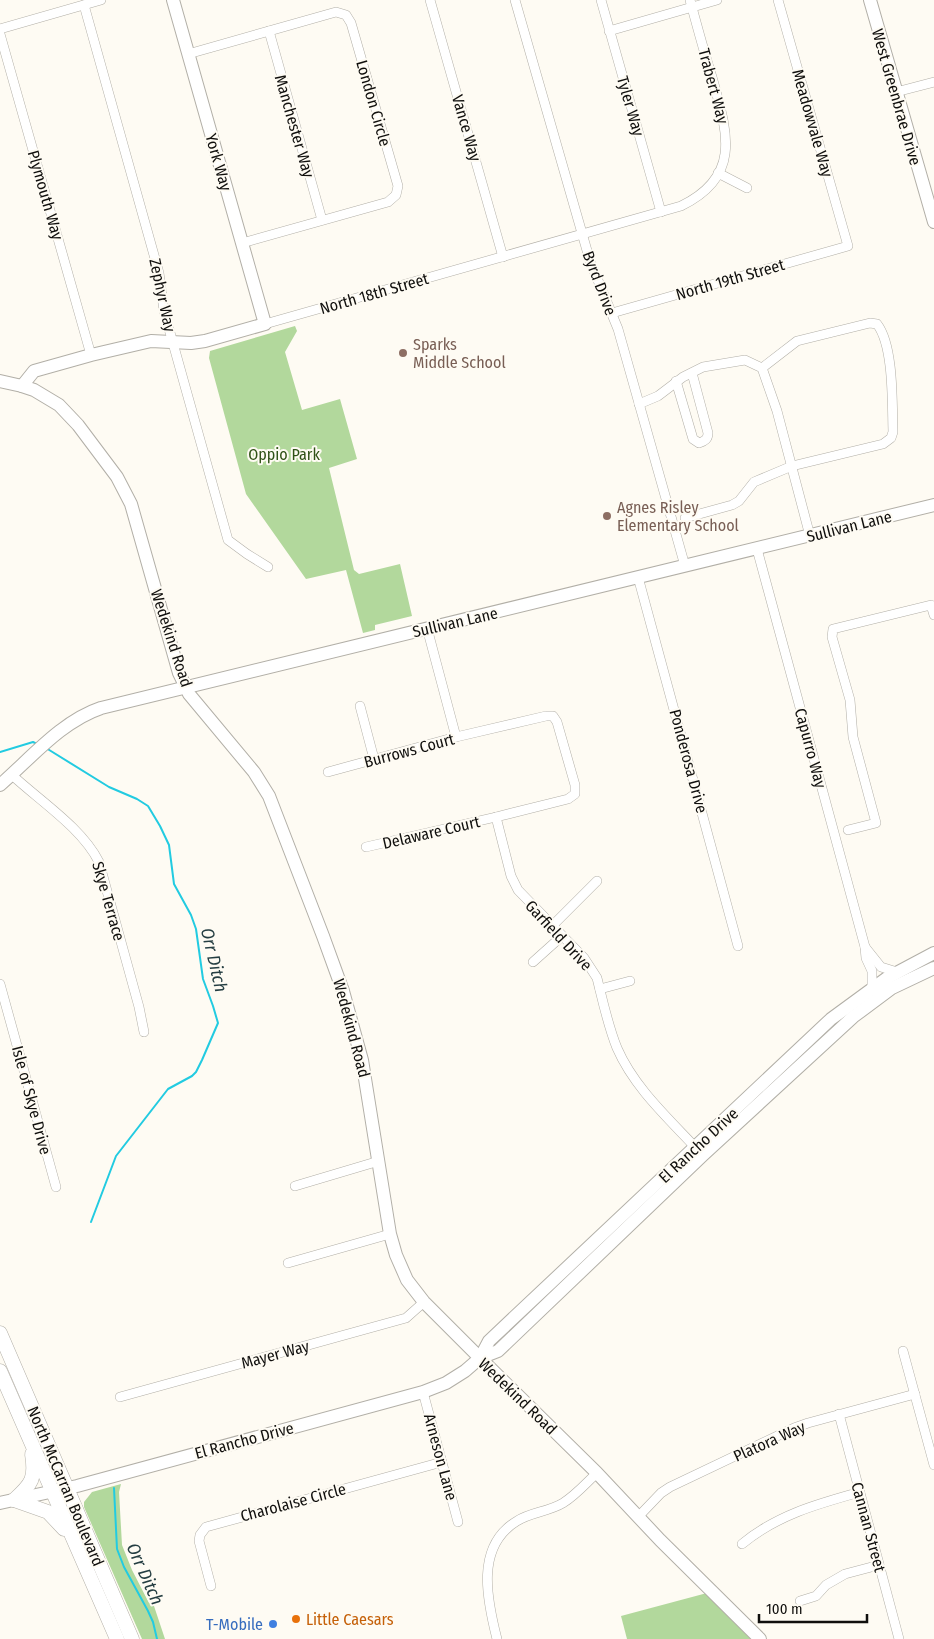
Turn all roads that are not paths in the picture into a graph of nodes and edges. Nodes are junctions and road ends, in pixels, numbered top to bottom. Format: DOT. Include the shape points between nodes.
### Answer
graph roads {
  1 [pos="100,0"];
  2 [pos="173,0"];
  3 [pos="430,0"];
  4 [pos="515,0"];
  5 [pos="601,0"];
  6 [pos="717,0"];
  7 [pos="778,0"];
  8 [pos="873,1"];
  9 [pos="691,4"];
  10 [pos="84,5"];
  11 [pos="0,28"];
  12 [pos="268,31"];
  13 [pos="609,31"];
  14 [pos="0,34"];
  15 [pos="188,54"];
  16 [pos="934,82"];
  17 [pos="896,92"];
  18 [pos="718,173"];
  19 [pos="747,188"];
  20 [pos="661,212"];
  21 [pos="322,220"];
  22 [pos="934,222"];
  23 [pos="582,234"];
  24 [pos="242,243"];
  25 [pos="848,246"];
  26 [pos="503,257"];
  27 [pos="612,313"];
  28 [pos="265,324"];
  29 [pos="173,342"];
  30 [pos="91,355"];
  31 [pos="762,368"];
  32 [pos="692,373"];
  33 [pos="0,381"];
  34 [pos="676,381"];
  35 [pos="22,386"];
  36 [pos="639,404"];
  37 [pos="792,466"];
  38 [pos="934,505"];
  39 [pos="685,518"];
  40 [pos="810,536"];
  41 [pos="758,549"];
  42 [pos="685,566"];
  43 [pos="268,567"];
  44 [pos="638,577"];
  45 [pos="934,615"];
  46 [pos="427,628"];
  47 [pos="186,687"];
  48 [pos="360,706"];
  49 [pos="456,737"];
  50 [pos="374,759"];
  51 [pos="328,772"];
  52 [pos="12,775"];
  53 [pos="0,785"];
  54 [pos="496,817"];
  55 [pos="848,830"];
  56 [pos="366,846"];
  57 [pos="597,881"];
  58 [pos="552,926"];
  59 [pos="562,936"];
  60 [pos="738,946"];
  61 [pos="865,947"];
  62 [pos="934,954"];
  63 [pos="533,962"];
  64 [pos="914,963"];
  65 [pos="934,968"];
  66 [pos="897,972"];
  67 [pos="630,981"];
  68 [pos="0,984"];
  69 [pos="872,988"];
  70 [pos="892,988"];
  71 [pos="600,989"];
  72 [pos="144,1032"];
  73 [pos="695,1147"];
  74 [pos="380,1161"];
  75 [pos="295,1186"];
  76 [pos="56,1187"];
  77 [pos="390,1234"];
  78 [pos="288,1263"];
  79 [pos="424,1302"];
  80 [pos="0,1333"];
  81 [pos="903,1351"];
  82 [pos="480,1358"];
  83 [pos="0,1371"];
  84 [pos="424,1392"];
  85 [pos="915,1394"];
  86 [pos="120,1397"];
  87 [pos="838,1414"];
  88 [pos="30,1439"];
  89 [pos="442,1462"];
  90 [pos="934,1465"];
  91 [pos="597,1473"];
  92 [pos="59,1490"];
  93 [pos="860,1492"];
  94 [pos="7,1502"];
  95 [pos="638,1517"];
  96 [pos="458,1522"];
  97 [pos="74,1541"];
  98 [pos="742,1544"];
  99 [pos="879,1565"];
  100 [pos="211,1586"];
  101 [pos="800,1601"];
  102 [pos="118,1639"];
  103 [pos="132,1639"];
  104 [pos="498,1639"];
  105 [pos="760,1639"];
  106 [pos="900,1639"];
  1 -- 10 [label="street"];
  2 -- 15 [label="street, York Way"];
  3 -- 26 [label="street, Vance Way"];
  4 -- 23 [label="street, Byrd Drive"];
  5 -- 13 [label="street, Tyler Way"];
  6 -- 9 [label="street"];
  7 -- 25 [label="street, Meadowvale Way"];
  8 -- 17 [label="street, West Greenbrae Drive"];
  9 -- 13 [label="street"];
  9 -- 18 [label="street, Trabert Way" via="726,131 725,152"];
  10 -- 11 [label="street"];
  10 -- 29 [label="street, Zephyr Way" via="159,272 162,300"];
  12 -- 15 [label="street, London Circle"];
  12 -- 21 [label="street, Manchester Way"];
  12 -- 21 [label="street, London Circle" via="336,12 350,19 354,32 398,186 388,202"];
  13 -- 20 [label="street, Tyler Way"];
  14 -- 30 [label="street, Plymouth Way"];
  15 -- 24 [label="street, York Way"];
  16 -- 17 [label="street"];
  17 -- 22 [label="street, West Greenbrae Drive"];
  18 -- 19 [label="street"];
  18 -- 20 [label="street, North 18th Street" via="709,187 692,201"];
  20 -- 23 [label="street, North 18th Street"];
  21 -- 24 [label="street, London Circle"];
  23 -- 26 [label="street, North 18th Street"];
  23 -- 27 [label="street, Byrd Drive"];
  24 -- 28 [label="street, York Way"];
  25 -- 27 [label="street, North 19th Street"];
  26 -- 28 [label="street, North 18th Street"];
  27 -- 36 [label="street, Byrd Drive"];
  28 -- 29 [label="street, North 18th Street" via="205,341"];
  29 -- 30 [label="street, North 18th Street" via="151,341"];
  29 -- 43 [label="street, Zephyr Way" via="228,540"];
  30 -- 35 [label="street, North 18th Street" via="34,371"];
  31 -- 32 [label="street" via="737,360 703,367"];
  31 -- 37 [label="street"];
  31 -- 37 [label="street" via="797,341 855,326 877,324 886,340 890,366 891,438 883,444"];
  32 -- 34 [label="street"];
  32 -- 34 [label="street" via="708,432 703,442 693,439"];
  33 -- 35 [label="street, Wedekind Road"];
  34 -- 36 [label="street" via="663,393"];
  35 -- 47 [label="street, Wedekind Road" via="47,397 69,414 125,490 179,673"];
  36 -- 42 [label="street, Byrd Drive"];
  37 -- 39 [label="street" via="754,482 732,505"];
  37 -- 40 [label="street"];
  38 -- 40 [label="street, Sullivan Lane"];
  40 -- 41 [label="street, Sullivan Lane"];
  41 -- 42 [label="street, Sullivan Lane"];
  41 -- 61 [label="street, Capurro Way"];
  42 -- 44 [label="street, Sullivan Lane"];
  44 -- 46 [label="street, Sullivan Lane"];
  44 -- 60 [label="street, Ponderosa Drive"];
  45 -- 55 [label="street" via="931,605 833,629 832,637 850,700 853,737 876,823"];
  46 -- 47 [label="street, Sullivan Lane"];
  46 -- 49 [label="street"];
  47 -- 52 [label="street, Sullivan Lane" via="88,712 62,730"];
  47 -- 74 [label="street, Wedekind Road" via="251,768 269,796 355,1029"];
  48 -- 50 [label="street"];
  49 -- 50 [label="street, Burrows Court"];
  49 -- 54 [label="street, Burrows Court" via="554,716 576,794 568,799"];
  50 -- 51 [label="street, Burrows Court"];
  52 -- 53 [label="street, Sullivan Lane"];
  52 -- 72 [label="street, Skye Terrace" via="78,832 99,862"];
  54 -- 56 [label="street, Delaware Court"];
  54 -- 58 [label="street, Garfield Drive" via="514,882 521,895"];
  57 -- 58 [label="street"];
  58 -- 59 [label="street, Garfield Drive"];
  59 -- 63 [label="street"];
  59 -- 71 [label="street, Garfield Drive" via="592,968"];
  61 -- 66 [label="street, Capurro Way" via="880,967"];
  61 -- 69 [label="street, Capurro Way" via="872,971"];
  62 -- 64 [label="street, El Rancho Drive"];
  64 -- 66 [label="street, El Rancho Drive"];
  64 -- 70 [label="street"];
  65 -- 70 [label="street, El Rancho Drive"];
  66 -- 69 [label="street, El Rancho Drive"];
  67 -- 71 [label="street"];
  68 -- 76 [label="street, Isle of Skye Drive"];
  69 -- 73 [label="street, El Rancho Drive" via="823,1026"];
  70 -- 82 [label="street, El Rancho Drive" via="853,1017 762,1100 498,1351"];
  71 -- 73 [label="street, Garfield Drive" via="617,1048 631,1075"];
  73 -- 82 [label="street, El Rancho Drive" via="489,1341"];
  74 -- 75 [label="street"];
  74 -- 77 [label="street, Wedekind Road"];
  77 -- 78 [label="street"];
  77 -- 79 [label="street, Wedekind Road" via="407,1280"];
  79 -- 82 [label="street, Wedekind Road"];
  79 -- 86 [label="street, Mayer Way" via="406,1318"];
  80 -- 92 [label="main road, North McCarran Boulevard" via="49,1443"];
  81 -- 85 [label="street"];
  82 -- 84 [label="street, El Rancho Drive" via="454,1379"];
  82 -- 91 [label="street, Wedekind Road"];
  83 -- 88 [label="main road, North McCarran Boulevard"];
  84 -- 89 [label="street, Arneson Lane"];
  84 -- 92 [label="street, El Rancho Drive"];
  85 -- 87 [label="street, Platora Way"];
  85 -- 90 [label="street"];
  87 -- 93 [label="street, Cannan Street"];
  87 -- 95 [label="street, Platora Way" via="794,1428 670,1487"];
  88 -- 92 [label="main road, North McCarran Boulevard"];
  88 -- 94 [label="main road" via="34,1475 28,1487"];
  89 -- 96 [label="street, Arneson Lane"];
  89 -- 100 [label="street, Charolaise Circle" via="206,1527 199,1541"];
  91 -- 95 [label="street, Wedekind Road"];
  91 -- 104 [label="street" via="564,1502 516,1521 494,1546 486,1580"];
  92 -- 94 [label="street, El Rancho Drive"];
  92 -- 97 [label="main road, North McCarran Boulevard"];
  92 -- 103 [label="main road, North McCarran Boulevard"];
  93 -- 98 [label="street" via="808,1506 756,1532"];
  93 -- 99 [label="street, Cannan Street"];
  94 -- 97 [label="main road" via="48,1512"];
  95 -- 105 [label="street, Wedekind Road"];
  97 -- 102 [label="main road, North McCarran Boulevard"];
  99 -- 101 [label="street" via="845,1574 826,1585 816,1596"];
  99 -- 106 [label="street, Cannan Street"];
}
